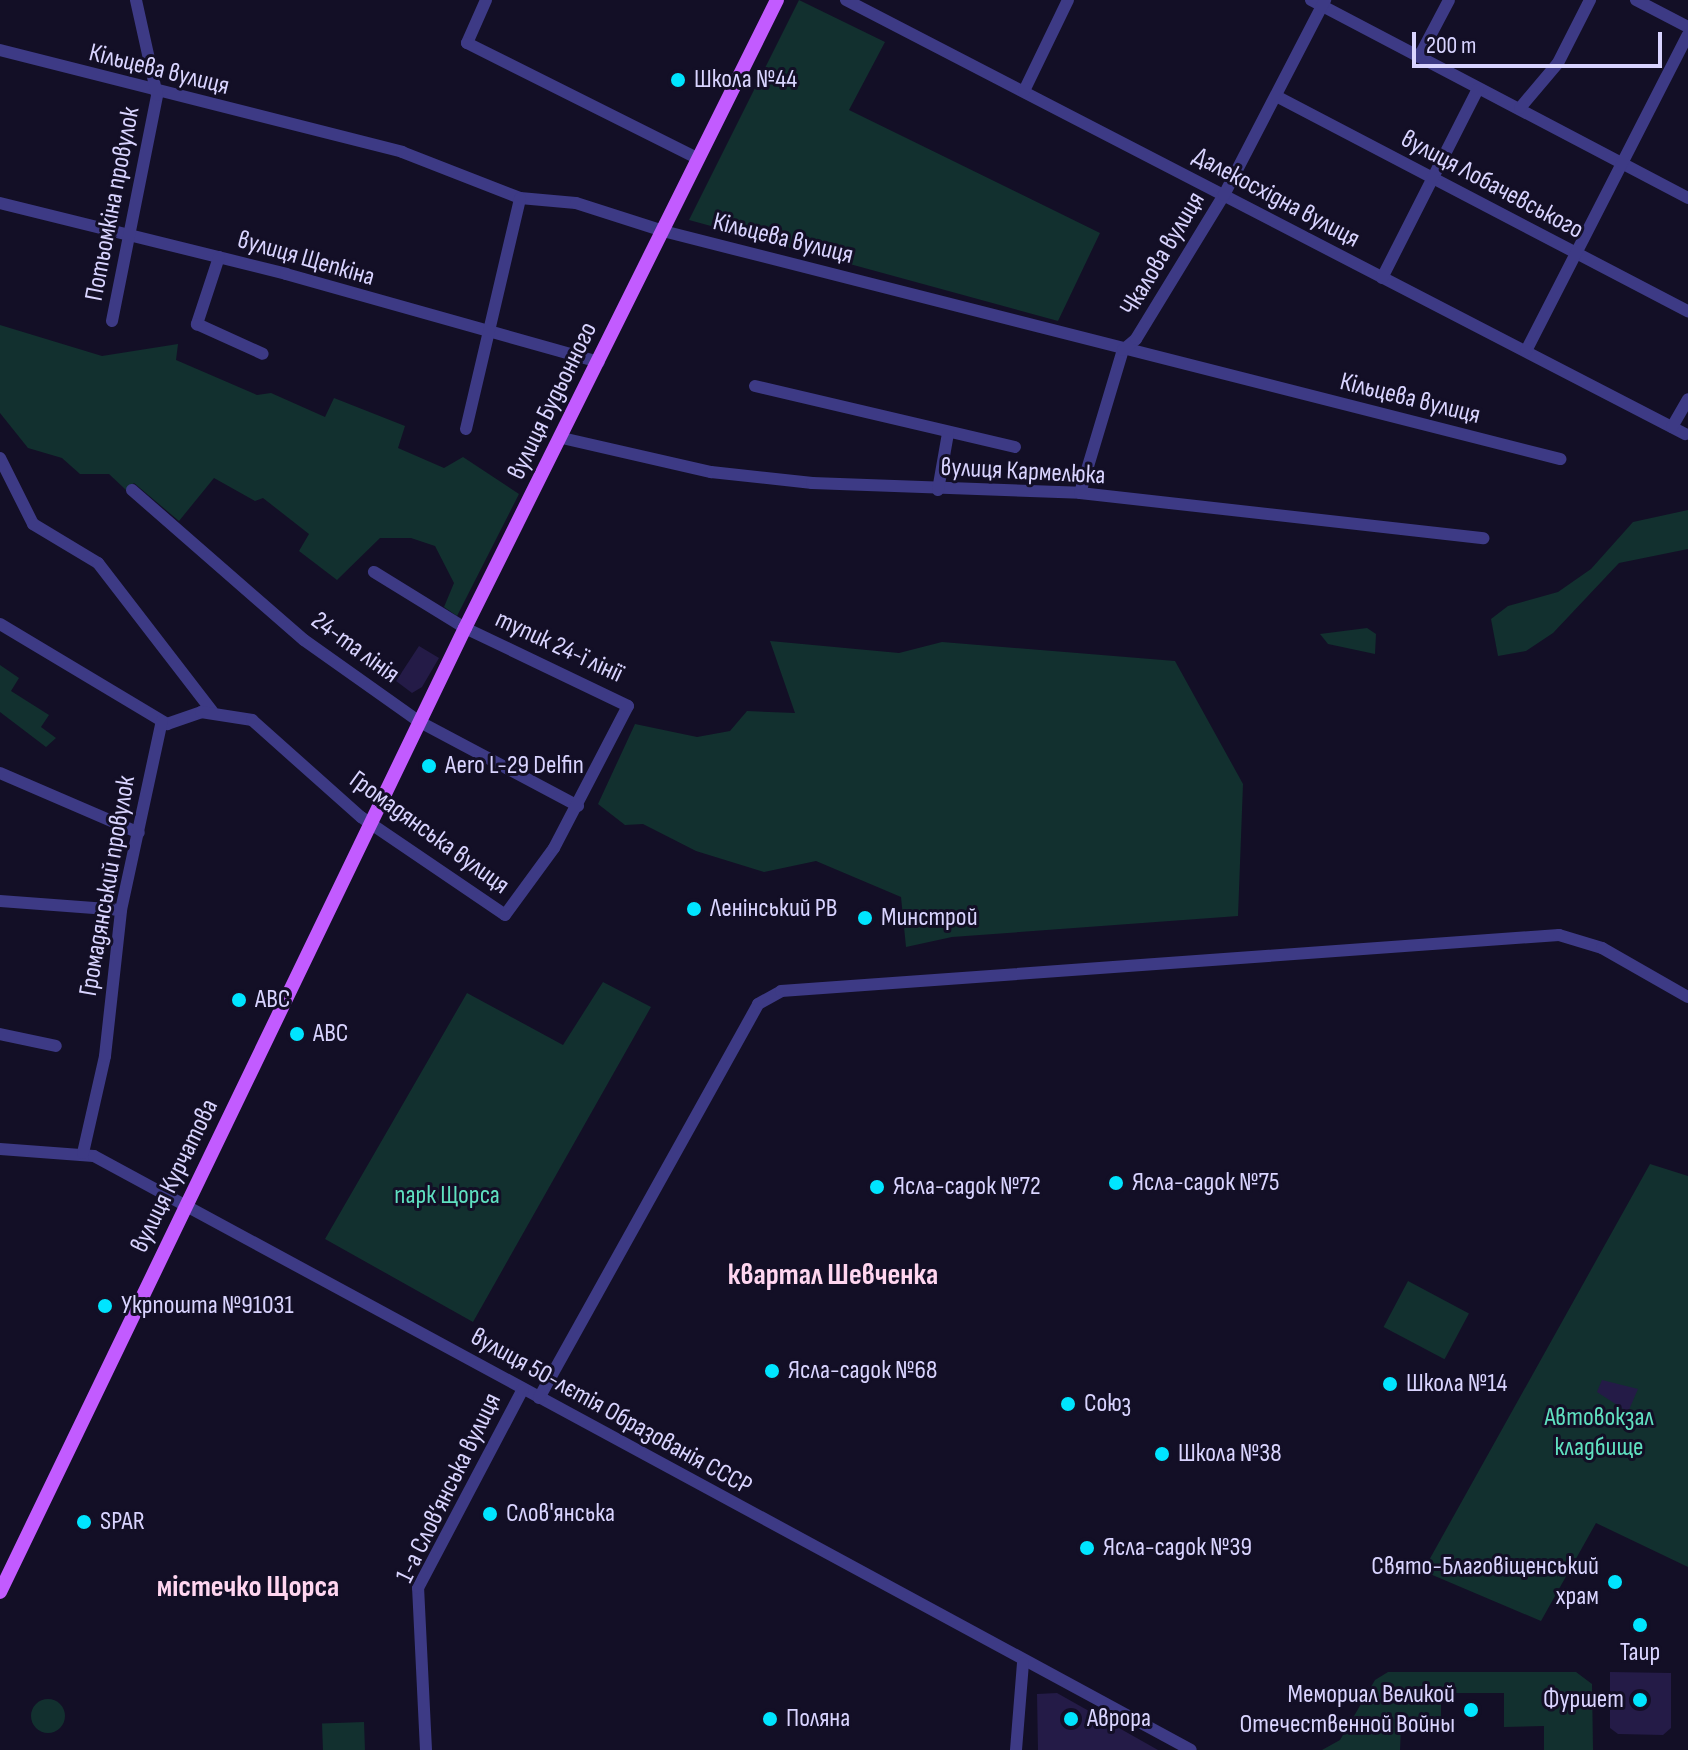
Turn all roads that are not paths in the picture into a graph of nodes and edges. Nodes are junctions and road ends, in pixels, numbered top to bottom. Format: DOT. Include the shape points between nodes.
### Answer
graph roads {
  1 [pos="136,0"];
  2 [pos="486,0"];
  3 [pos="777,0"];
  4 [pos="846,0"];
  5 [pos="1068,0"];
  6 [pos="1449,0"];
  7 [pos="1590,0"];
  8 [pos="1636,0"];
  9 [pos="1319,2"];
  10 [pos="1688,27"];
  11 [pos="1688,35"];
  12 [pos="0,50"];
  13 [pos="1419,57"];
  14 [pos="1478,89"];
  15 [pos="1024,91"];
  16 [pos="157,95"];
  17 [pos="1276,96"];
  18 [pos="1520,108"];
  19 [pos="699,159"];
  20 [pos="1625,162"];
  21 [pos="1432,178"];
  22 [pos="1224,195"];
  23 [pos="520,198"];
  24 [pos="1688,198"];
  25 [pos="0,203"];
  26 [pos="663,231"];
  27 [pos="129,234"];
  28 [pos="1576,254"];
  29 [pos="219,257"];
  30 [pos="1382,278"];
  31 [pos="1688,311"];
  32 [pos="112,321"];
  33 [pos="491,333"];
  34 [pos="1123,350"];
  35 [pos="1526,351"];
  36 [pos="263,354"];
  37 [pos="599,362"];
  38 [pos="755,386"];
  39 [pos="1688,399"];
  40 [pos="1672,427"];
  41 [pos="466,429"];
  42 [pos="948,433"];
  43 [pos="1685,434"];
  44 [pos="562,438"];
  45 [pos="1015,447"];
  46 [pos="0,458"];
  47 [pos="1560,459"];
  48 [pos="132,490"];
  49 [pos="938,490"];
  50 [pos="1080,493"];
  51 [pos="1484,538"];
  52 [pos="374,572"];
  53 [pos="0,624"];
  54 [pos="465,628"];
  55 [pos="212,711"];
  56 [pos="162,721"];
  57 [pos="420,722"];
  58 [pos="0,773"];
  59 [pos="578,806"];
  60 [pos="371,823"];
  61 [pos="139,833"];
  62 [pos="0,901"];
  63 [pos="121,910"];
  64 [pos="1688,997"];
  65 [pos="0,1034"];
  66 [pos="56,1046"];
  67 [pos="0,1149"];
  68 [pos="83,1153"];
  69 [pos="188,1205"];
  70 [pos="523,1389"];
  71 [pos="539,1398"];
  72 [pos="0,1592"];
  73 [pos="1023,1663"];
  74 [pos="426,1750"];
  75 [pos="1016,1750"];
  76 [pos="1191,1750"];
  1 -- 16 [label="street"];
  2 -- 19 [label="street" via="467,43"];
  3 -- 19 [label="main road, вулиця Будьонного"];
  4 -- 15 [label="street, Далекосхідна вулиця"];
  5 -- 15 [label="street"];
  6 -- 13 [label="street"];
  7 -- 18 [label="street" via="1558,63"];
  8 -- 10 [label="street"];
  9 -- 13 [label="street"];
  9 -- 17 [label="street, Чкалова вулиця"];
  11 -- 20 [label="street"];
  12 -- 16 [label="street, Кільцева вулиця"];
  13 -- 14 [label="street"];
  14 -- 18 [label="street"];
  14 -- 21 [label="street"];
  15 -- 22 [label="street, Далекосхідна вулиця"];
  16 -- 23 [label="street, Кільцева вулиця" via="402,152"];
  16 -- 27 [label="street, Потьомкіна провулок"];
  17 -- 21 [label="street, вулиця Лобачевського"];
  17 -- 22 [label="street, Чкалова вулиця"];
  18 -- 20 [label="street"];
  19 -- 26 [label="main road, вулиця Будьонного"];
  20 -- 24 [label="street"];
  20 -- 28 [label="street"];
  21 -- 28 [label="street, вулиця Лобачевського"];
  21 -- 30 [label="street"];
  22 -- 30 [label="street, Далекосхідна вулиця"];
  22 -- 34 [label="street, Чкалова вулиця" via="1136,339"];
  23 -- 26 [label="street, Кільцева вулиця" via="576,203"];
  23 -- 33 [label="street"];
  25 -- 27 [label="street, вулиця Щепкіна"];
  26 -- 34 [label="street, Кільцева вулиця"];
  26 -- 37 [label="main road, вулиця Будьонного"];
  27 -- 29 [label="street, вулиця Щепкіна"];
  27 -- 32 [label="street, Потьомкіна провулок"];
  28 -- 31 [label="street, вулиця Лобачевського"];
  28 -- 35 [label="street"];
  29 -- 33 [label="street, вулиця Щепкіна"];
  29 -- 36 [label="street" via="197,324"];
  30 -- 35 [label="street, Далекосхідна вулиця"];
  33 -- 37 [label="street, вулиця Щепкіна"];
  33 -- 41 [label="street"];
  34 -- 47 [label="street, Кільцева вулиця"];
  34 -- 50 [label="street, Чкалова вулиця"];
  35 -- 40 [label="street, Далекосхідна вулиця"];
  37 -- 44 [label="main road, вулиця Будьонного"];
  38 -- 42 [label="street"];
  39 -- 40 [label="street"];
  40 -- 43 [label="street, Далекосхідна вулиця"];
  42 -- 45 [label="street"];
  42 -- 49 [label="street"];
  44 -- 49 [label="street, вулиця Кармелюка" via="711,472"];
  44 -- 54 [label="main road, вулиця Будьонного"];
  46 -- 55 [label="street" via="33,524 98,563"];
  48 -- 57 [label="street, 24-та лінія" via="304,640"];
  49 -- 50 [label="street, вулиця Кармелюка"];
  50 -- 51 [label="street, вулиця Кармелюка"];
  52 -- 54 [label="street, тупик 24-ї лінії"];
  53 -- 56 [label="street"];
  54 -- 57 [label="main road, вулиця Будьонного"];
  54 -- 59 [label="street, тупик 24-ї лінії" via="628,706"];
  55 -- 56 [label="street, Громадянська вулиця"];
  55 -- 60 [label="street, Громадянська вулиця" via="252,720"];
  56 -- 61 [label="street, Громадянський провулок"];
  57 -- 59 [label="street, 24-та лінія"];
  57 -- 60 [label="main road, вулиця Будьонного"];
  58 -- 61 [label="street"];
  59 -- 60 [label="street, Громадянська вулиця" via="536,879 505,915"];
  60 -- 69 [label="main road, вулиця Курчатова"];
  61 -- 63 [label="street, Громадянський провулок"];
  62 -- 63 [label="street"];
  63 -- 68 [label="street, Громадянський провулок" via="103,1070"];
  64 -- 71 [label="street" via="1602,948 1559,935 781,991 758,1004"];
  65 -- 66 [label="street"];
  67 -- 68 [label="street, вулиця 50-лєтія Образованія СССР"];
  68 -- 69 [label="street, вулиця 50-лєтія Образованія СССР"];
  69 -- 70 [label="street, вулиця 50-лєтія Образованія СССР"];
  69 -- 72 [label="main road, вулиця Курчатова"];
  70 -- 71 [label="street, вулиця 50-лєтія Образованія СССР"];
  70 -- 74 [label="street, 1-а Слов’янська вулиця" via="418,1588"];
  71 -- 73 [label="street, вулиця 50-лєтія Образованія СССР"];
  73 -- 75 [label="street"];
  73 -- 76 [label="street, вулиця 50-лєтія Образованія СССР"];
}
